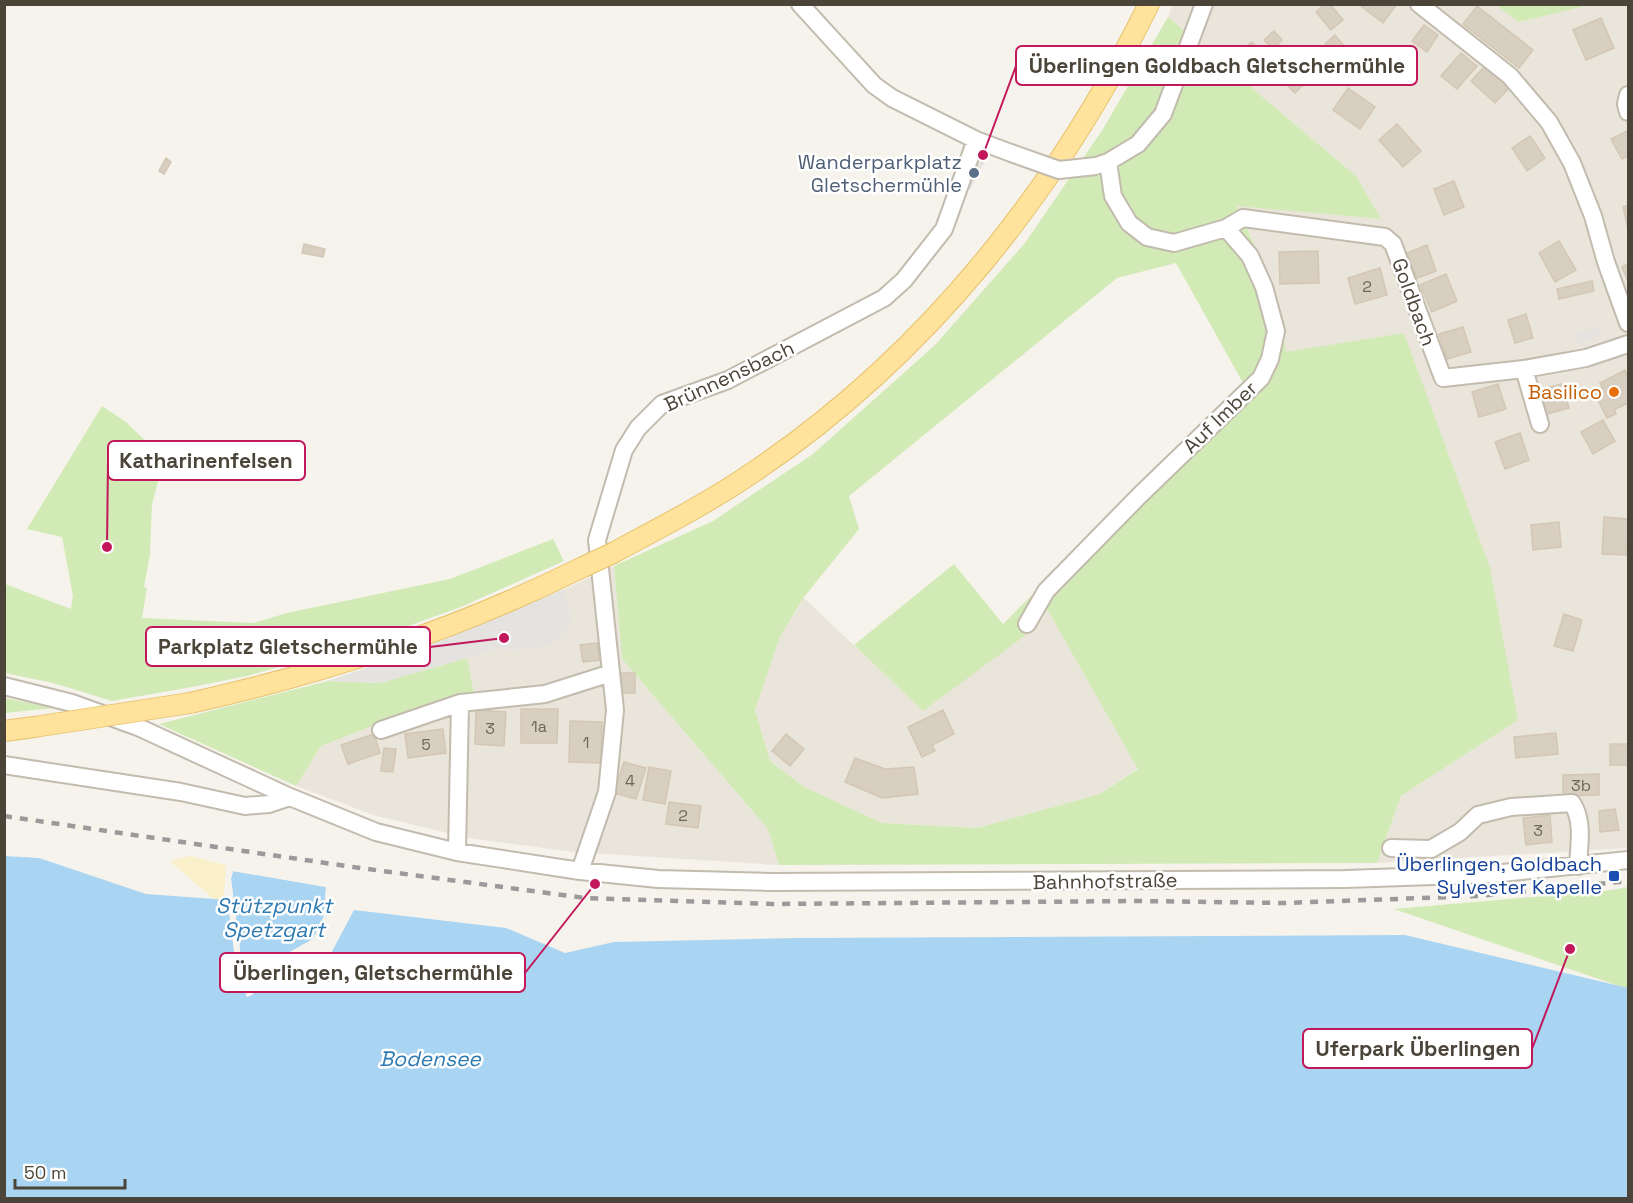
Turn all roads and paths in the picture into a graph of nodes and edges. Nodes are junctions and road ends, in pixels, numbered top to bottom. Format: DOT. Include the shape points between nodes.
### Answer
graph roads {
  1 [pos="800,4"];
  2 [pos="1149,4"];
  3 [pos="1204,4"];
  4 [pos="1419,4"];
  5 [pos="1629,95"];
  6 [pos="1629,112"];
  7 [pos="976,140"];
  8 [pos="1102,164"];
  9 [pos="1226,228"];
  10 [pos="1626,310"];
  11 [pos="1629,344"];
  12 [pos="1524,369"];
  13 [pos="1539,424"];
  14 [pos="1027,624"];
  15 [pos="611,673"];
  16 [pos="4,686"];
  17 [pos="459,704"];
  18 [pos="381,730"];
  19 [pos="4,731"];
  20 [pos="4,765"];
  21 [pos="290,797"];
  22 [pos="1391,848"];
  23 [pos="458,852"];
  24 [pos="1629,860"];
  25 [pos="1578,866"];
  26 [pos="580,872"];
  1 -- 7 [label="street" via="874,85"];
  2 -- 19 [label="main road, bridge" via="1096,105 1062,159 987,260 901,352 755,472 613,553 490,610 411,640 331,667 190,703"];
  3 -- 8 [label="street" via="1163,114 1138,144"];
  4 -- 10 [label="street" via="1510,76 1549,122 1572,163"];
  5 -- 6 [label="street"];
  7 -- 8 [label="street, bridge" via="1059,170"];
  7 -- 15 [label="street, Brünnensbach" via="944,229 904,280 884,298 728,380 662,404 638,428 624,450 597,540"];
  8 -- 9 [label="street" via="1113,196 1129,223 1147,237 1174,243"];
  9 -- 12 [label="street, Goldbach" via="1243,218 1385,237 1393,244 1443,378"];
  9 -- 14 [label="street, Auf Imber" via="1250,256 1264,287 1276,331 1261,378 1046,591"];
  11 -- 12 [label="street, Goldbach" via="1586,358"];
  12 -- 13 [label="street"];
  15 -- 17 [label="street" via="545,694"];
  15 -- 26 [label="street, Brünnensbach" via="615,710 607,792"];
  16 -- 21 [label="street, Bahnhofstraße" via="72,703 138,727"];
  17 -- 18 [label="street"];
  17 -- 23 [label="street"];
  20 -- 21 [label="street" via="181,792 245,806"];
  21 -- 23 [label="street, Bahnhofstraße" via="376,832"];
  22 -- 25 [label="street" via="1431,849 1460,832 1478,815 1511,807 1572,803 1578,813"];
  23 -- 26 [label="street, Bahnhofstraße"];
  24 -- 25 [label="street, Bahnhofstraße"];
  25 -- 26 [label="street, Bahnhofstraße" via="1493,874 1345,879 771,882"];
}
